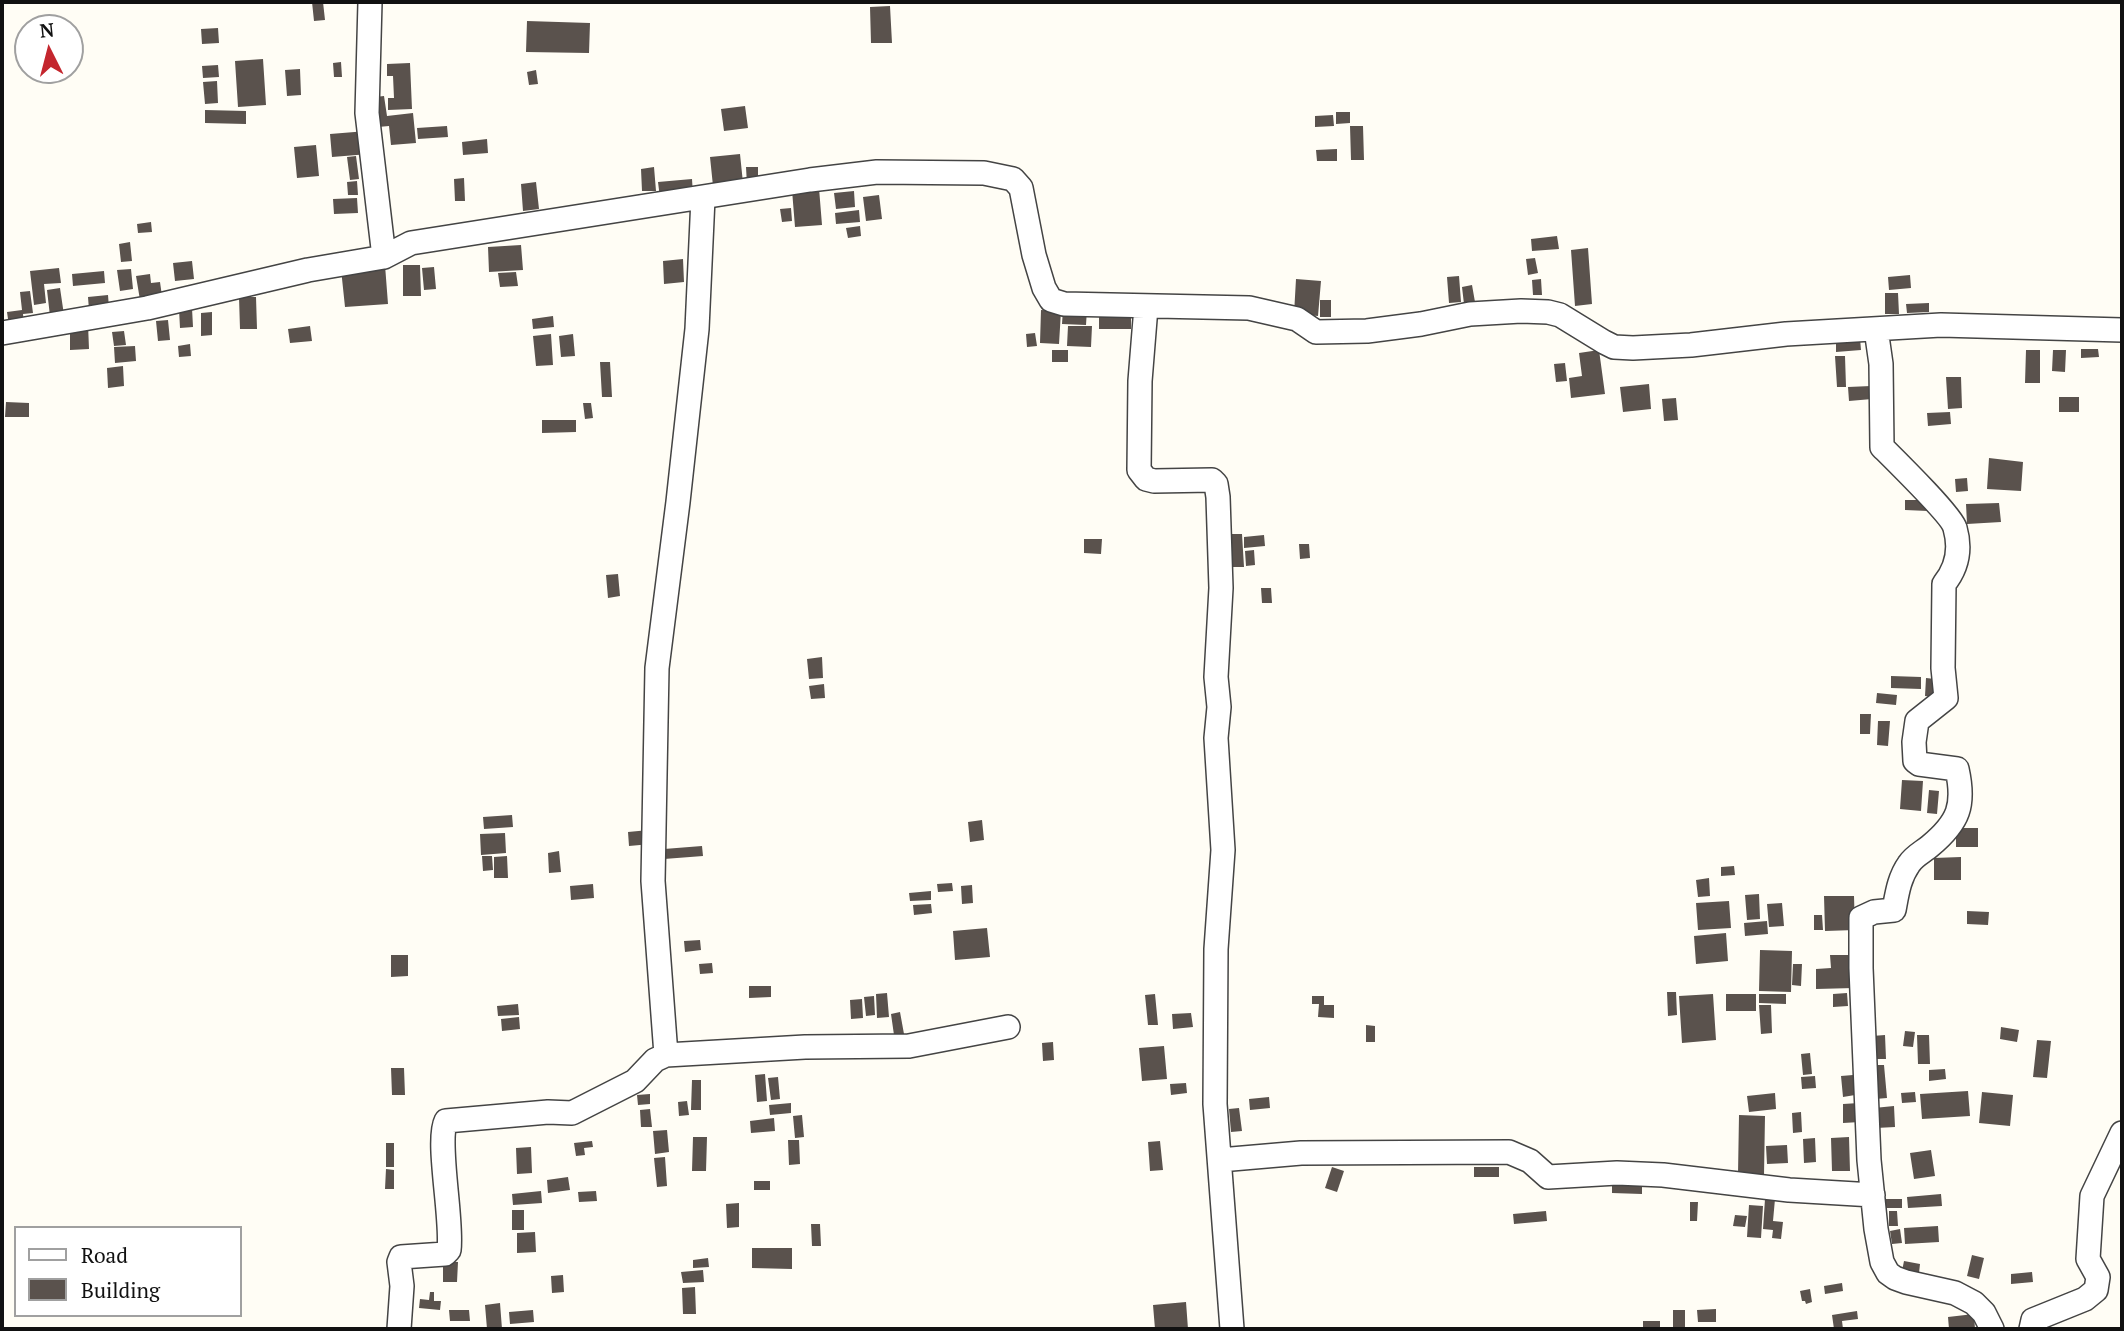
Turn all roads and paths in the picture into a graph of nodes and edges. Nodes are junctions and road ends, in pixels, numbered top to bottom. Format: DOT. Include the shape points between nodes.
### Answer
graph roads {
  1 [pos="370,2"];
  2 [pos="703,198"];
  3 [pos="384,257"];
  4 [pos="1146,307"];
  5 [pos="1876,329"];
  6 [pos="2122,330"];
  7 [pos="2,333"];
  8 [pos="1008,1027"];
  9 [pos="666,1055"];
  10 [pos="2122,1133"];
  11 [pos="1220,1160"];
  12 [pos="1873,1195"];
  13 [pos="398,1329"];
  14 [pos="1232,1329"];
  15 [pos="1992,1329"];
  16 [pos="2031,1329"];
  1 -- 3 [label="street" via="367,113"];
  2 -- 3 [label="street" via="411,243"];
  2 -- 4 [label="street" via="877,172 984,173 1013,179 1021,188 1038,271 1051,300"];
  2 -- 9 [label="street" via="697,329 657,668 653,881"];
  3 -- 7 [label="street" via="147,308"];
  4 -- 5 [label="street" via="1249,308 1297,319 1317,332 1367,331 1470,314 1548,312 1604,342 1633,348"];
  4 -- 11 [label="street" via="1139,470 1154,481 1212,481 1218,491 1221,588 1216,738 1223,850 1216,949 1215,1104"];
  5 -- 6 [label="street" via="2000,325"];
  5 -- 12 [label="street" via="1882,447 1955,525 1958,560 1944,584 1946,698 1917,721 1914,742 1915,761 1957,769 1961,789 1957,818 1910,861 1898,884 1894,910 1861,918"];
  8 -- 9 [label="street" via="909,1046"];
  9 -- 13 [label="street" via="635,1081 572,1113 446,1121 442,1136 449,1250 401,1257"];
  10 -- 16 [label="street" via="2092,1196 2088,1259 2098,1277 2096,1290 2032,1320"];
  11 -- 12 [label="street" via="1301,1153 1509,1152 1530,1161 1548,1177 1663,1175"];
  11 -- 14 [label="street"];
  12 -- 15 [label="street" via="1882,1262 1888,1273 1955,1293 1973,1303"];
}
